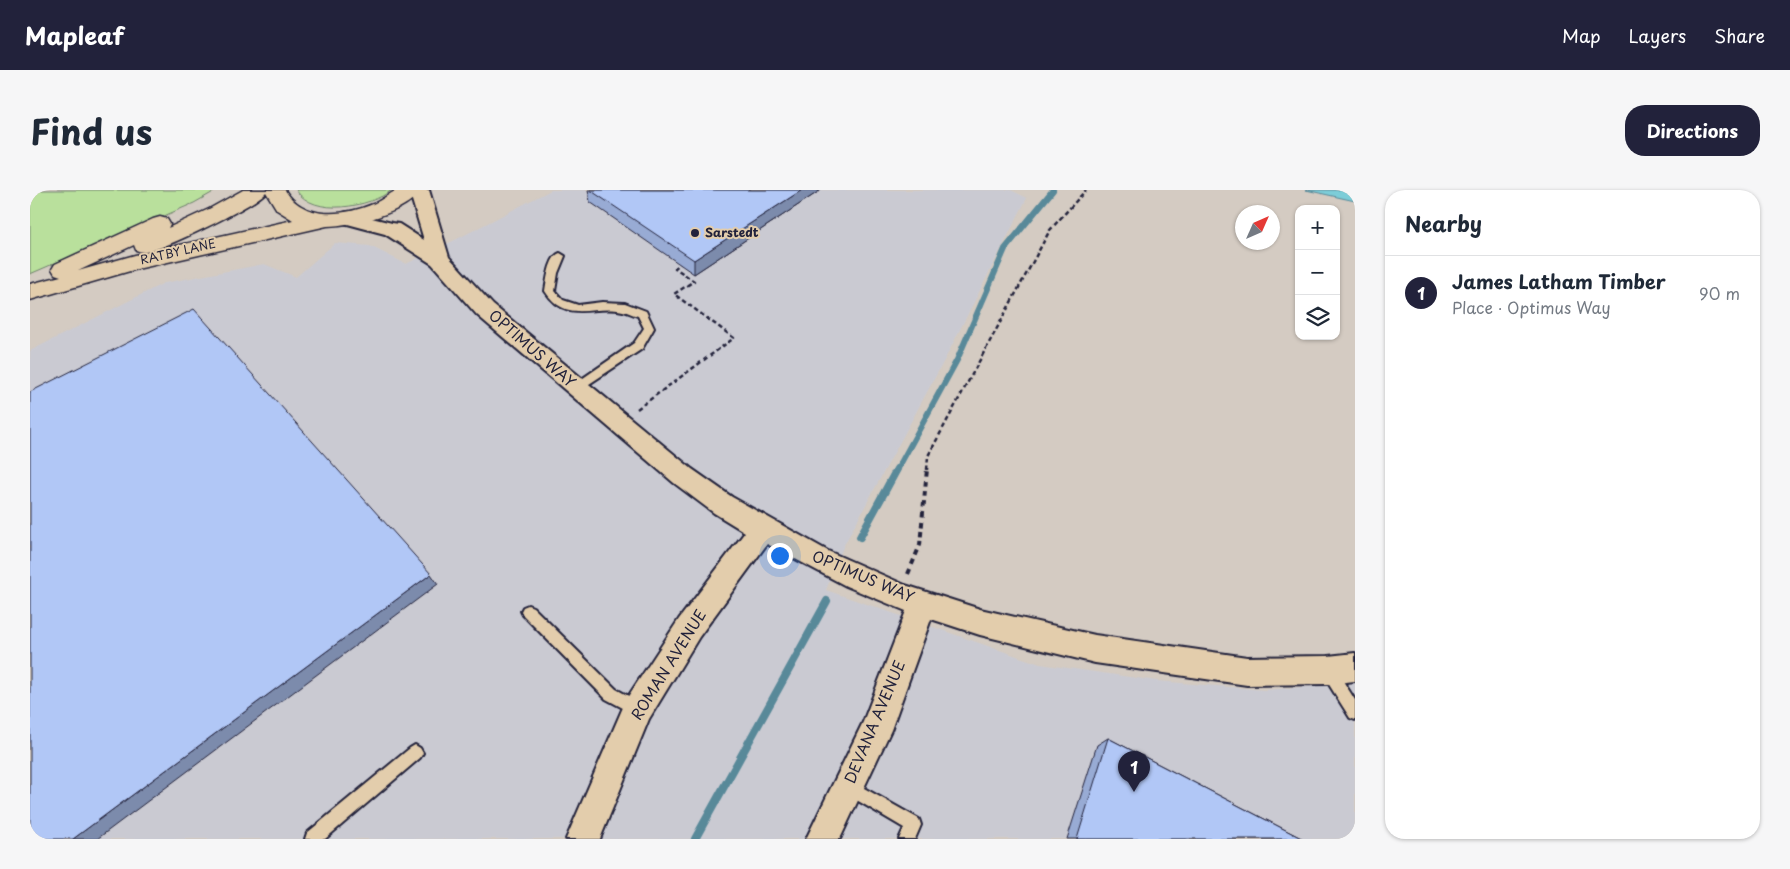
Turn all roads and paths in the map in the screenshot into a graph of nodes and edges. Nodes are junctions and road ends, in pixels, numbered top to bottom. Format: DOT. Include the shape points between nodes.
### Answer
graph roads {
  1 [pos="231,190"];
  2 [pos="258,190"];
  3 [pos="275,190"];
  4 [pos="411,190"];
  5 [pos="419,190"];
  6 [pos="1086,190"];
  7 [pos="337,219"];
  8 [pos="560,256"];
  9 [pos="439,259"];
  10 [pos="680,264"];
  11 [pos="32,286"];
  12 [pos="576,388"];
  13 [pos="619,423"];
  14 [pos="764,529"];
  15 [pos="912,599"];
  16 [pos="528,611"];
  17 [pos="1355,666"];
  18 [pos="1328,670"];
  19 [pos="638,709"];
  20 [pos="1355,713"];
  21 [pos="415,753"];
  22 [pos="848,787"];
  23 [pos="313,839"];
  24 [pos="582,839"];
  25 [pos="822,839"];
  26 [pos="907,839"];
  1 -- 11 [label="main road, RATBY LANE"];
  2 -- 11 [label="main road, RATBY LANE" via="226,210 174,234"];
  3 -- 7 [label="main road" via="280,201 291,210 307,216"];
  4 -- 7 [label="main road, RATBY LANE" via="380,210"];
  5 -- 9 [label="street"];
  6 -- 15 [label="path" via="1050,230 928,456"];
  7 -- 9 [label="street, OPTIMUS WAY" via="392,229"];
  7 -- 11 [label="main road, RATBY LANE"];
  8 -- 12 [label="lane" via="550,291 559,303 578,309 625,307 642,314 649,328 638,346"];
  9 -- 12 [label="street, OPTIMUS WAY" via="485,310"];
  10 -- 13 [label="path" via="675,268 694,281 674,294 734,338"];
  12 -- 13 [label="street, OPTIMUS WAY"];
  13 -- 14 [label="street, OPTIMUS WAY" via="683,476"];
  14 -- 15 [label="street, OPTIMUS WAY" via="818,559"];
  14 -- 19 [label="street, ROMAN AVENUE" via="689,628"];
  15 -- 18 [label="street, OPTIMUS WAY" via="980,622 1095,649 1247,671"];
  15 -- 22 [label="street, DEVANA AVENUE" via="875,730"];
  16 -- 19 [label="lane" via="611,694"];
  17 -- 18 [label="street, OPTIMUS WAY"];
  18 -- 20 [label="lane"];
  19 -- 24 [label="street, ROMAN AVENUE"];
  21 -- 23 [label="lane"];
  22 -- 25 [label="street, DEVANA AVENUE"];
  22 -- 26 [label="lane" via="912,825"];
}
